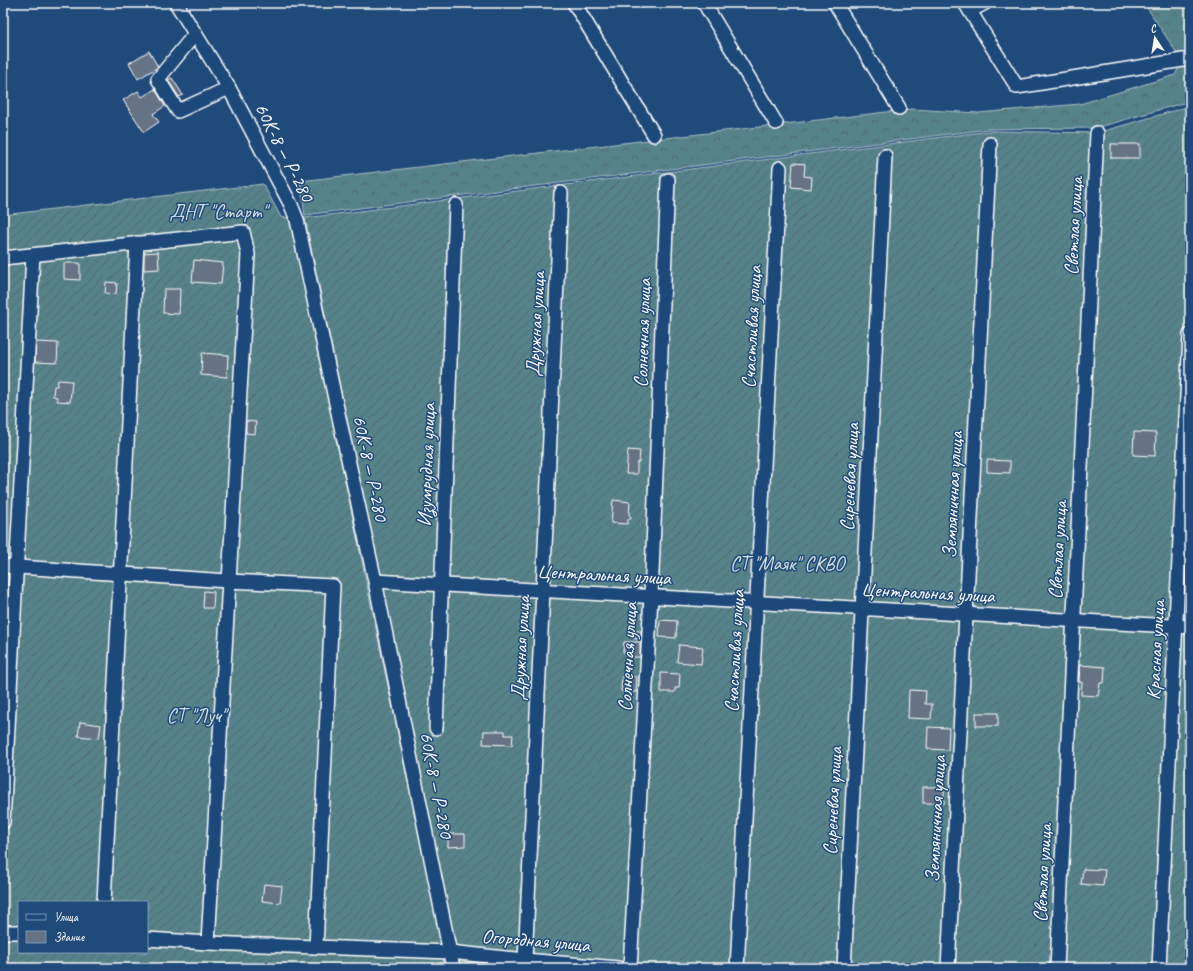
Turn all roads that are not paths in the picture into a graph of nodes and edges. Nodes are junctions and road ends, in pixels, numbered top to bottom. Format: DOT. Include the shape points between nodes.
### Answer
graph roads {
  1 [pos="176,3"];
  2 [pos="574,3"];
  3 [pos="704,3"];
  4 [pos="835,3"];
  5 [pos="985,3"];
  6 [pos="968,7"];
  7 [pos="195,34"];
  8 [pos="1183,60"];
  9 [pos="229,88"];
  10 [pos="898,108"];
  11 [pos="776,123"];
  12 [pos="1097,133"];
  13 [pos="654,135"];
  14 [pos="990,144"];
  15 [pos="885,156"];
  16 [pos="780,168"];
  17 [pos="668,180"];
  18 [pos="561,193"];
  19 [pos="456,205"];
  20 [pos="137,243"];
  21 [pos="33,255"];
  22 [pos="3,258"];
  23 [pos="1190,335"];
  24 [pos="3,566"];
  25 [pos="16,567"];
  26 [pos="122,574"];
  27 [pos="228,581"];
  28 [pos="375,582"];
  29 [pos="442,585"];
  30 [pos="543,591"];
  31 [pos="651,596"];
  32 [pos="756,602"];
  33 [pos="862,608"];
  34 [pos="966,614"];
  35 [pos="1074,620"];
  36 [pos="1176,626"];
  37 [pos="1190,627"];
  38 [pos="436,728"];
  39 [pos="3,822"];
  40 [pos="104,901"];
  41 [pos="3,932"];
  42 [pos="18,932"];
  43 [pos="148,939"];
  44 [pos="208,942"];
  45 [pos="316,947"];
  46 [pos="450,952"];
  47 [pos="524,960"];
  48 [pos="453,968"];
  49 [pos="618,968"];
  50 [pos="630,968"];
  51 [pos="737,968"];
  52 [pos="844,968"];
  53 [pos="948,968"];
  54 [pos="1057,968"];
  55 [pos="1159,968"];
  1 -- 7 [label="street, 60К-8 — Р-280"];
  2 -- 13 [label="street"];
  3 -- 11 [label="street"];
  4 -- 10 [label="street"];
  5 -- 6 [label="street"];
  6 -- 8 [label="street" via="1017,87"];
  7 -- 9 [label="street, 60К-8 — Р-280"];
  7 -- 9 [label="street" via="158,79 178,111"];
  9 -- 28 [label="street, 60К-8 — Р-280" via="297,220"];
  12 -- 35 [label="street, Светлая улица"];
  14 -- 34 [label="street, Земляничная улица"];
  15 -- 33 [label="street, Сиреневая улица"];
  16 -- 32 [label="street, Счастливая улица"];
  17 -- 31 [label="street, Солнечная улица"];
  18 -- 30 [label="street, Дружная улица"];
  19 -- 29 [label="street, Изумрудная улица"];
  20 -- 21 [label="street"];
  20 -- 26 [label="street"];
  20 -- 27 [label="street" via="243,232 248,254"];
  21 -- 22 [label="street"];
  21 -- 25 [label="street"];
  23 -- 36 [label="street, Красная улица"];
  24 -- 25 [label="street"];
  25 -- 26 [label="street"];
  25 -- 39 [label="street"];
  26 -- 27 [label="street"];
  26 -- 40 [label="street"];
  27 -- 44 [label="street"];
  27 -- 45 [label="street" via="333,586"];
  28 -- 29 [label="street, Центральная улица"];
  28 -- 46 [label="street, 60К-8 — Р-280"];
  29 -- 30 [label="street, Центральная улица"];
  29 -- 38 [label="street, Изумрудная улица"];
  30 -- 31 [label="street, Центральная улица"];
  30 -- 47 [label="street, Дружная улица"];
  31 -- 32 [label="street, Центральная улица"];
  31 -- 50 [label="street, Солнечная улица"];
  32 -- 33 [label="street, Центральная улица"];
  32 -- 51 [label="street, Счастливая улица"];
  33 -- 34 [label="street, Центральная улица"];
  33 -- 52 [label="street, Сиреневая улица"];
  34 -- 35 [label="street, Центральная улица"];
  34 -- 53 [label="street, Земляничная улица"];
  35 -- 36 [label="street, Центральная улица"];
  35 -- 54 [label="street, Светлая улица"];
  36 -- 37 [label="street, Центральная улица"];
  36 -- 55 [label="street, Красная улица"];
  41 -- 42 [label="street"];
  43 -- 44 [label="street, Огородная улица"];
  44 -- 45 [label="street, Огородная улица"];
  45 -- 46 [label="street, Огородная улица"];
  46 -- 47 [label="street, Огородная улица"];
  46 -- 48 [label="street, 60К-8 — Р-280"];
  47 -- 49 [label="street, Огородная улица"];
}
